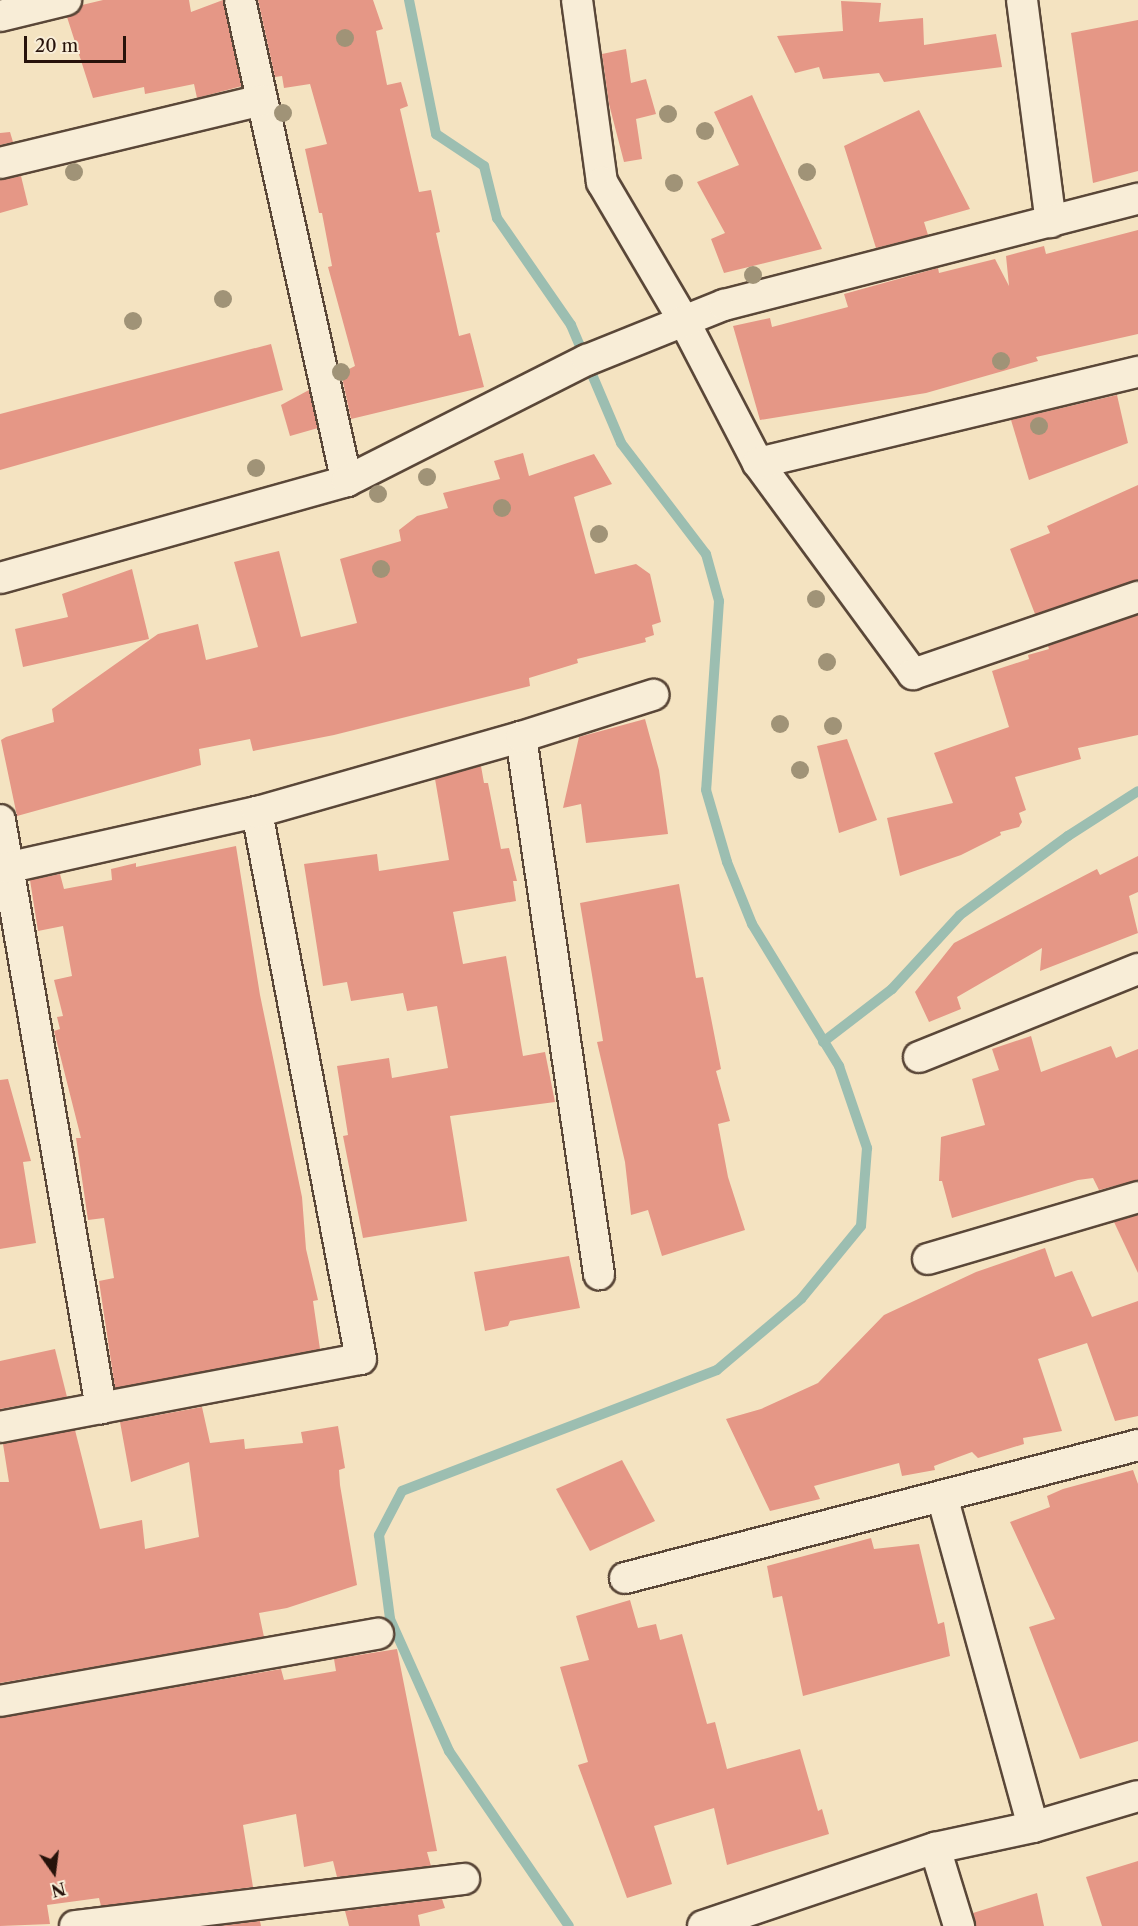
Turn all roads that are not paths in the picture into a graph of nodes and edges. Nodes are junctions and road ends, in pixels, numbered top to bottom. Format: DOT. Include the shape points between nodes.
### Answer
graph roads {
  1 [pos="66,0"];
  2 [pos="240,0"];
  3 [pos="577,0"];
  4 [pos="1022,0"];
  5 [pos="0,16"];
  6 [pos="262,100"];
  7 [pos="0,163"];
  8 [pos="1138,199"];
  9 [pos="1051,222"];
  10 [pos="684,321"];
  11 [pos="1138,372"];
  12 [pos="758,463"];
  13 [pos="347,481"];
  14 [pos="0,578"];
  15 [pos="1138,597"];
  16 [pos="653,694"];
  17 [pos="521,737"];
  18 [pos="257,812"];
  19 [pos="0,820"];
  20 [pos="6,868"];
  21 [pos="1138,969"];
  22 [pos="919,1057"];
  23 [pos="1138,1197"];
  24 [pos="928,1259"];
  25 [pos="599,1274"];
  26 [pos="101,1408"];
  27 [pos="0,1427"];
  28 [pos="1138,1445"];
  29 [pos="942,1496"];
  30 [pos="625,1578"];
  31 [pos="378,1634"];
  32 [pos="0,1701"];
  33 [pos="1138,1796"];
  34 [pos="1033,1827"];
  35 [pos="935,1848"];
  36 [pos="464,1879"];
  37 [pos="75,1926"];
  38 [pos="703,1926"];
  39 [pos="959,1926"];
  1 -- 5 [label="street"];
  2 -- 6 [label="street"];
  3 -- 10 [label="street" via="602,182"];
  4 -- 9 [label="street"];
  6 -- 7 [label="street"];
  6 -- 13 [label="street"];
  8 -- 9 [label="street"];
  9 -- 10 [label="street" via="724,305"];
  10 -- 12 [label="street"];
  10 -- 13 [label="street" via="587,360"];
  11 -- 12 [label="street"];
  12 -- 15 [label="street" via="913,674"];
  13 -- 14 [label="street"];
  16 -- 17 [label="street"];
  17 -- 18 [label="street"];
  17 -- 25 [label="street"];
  18 -- 20 [label="street"];
  18 -- 26 [label="street" via="361,1359"];
  19 -- 20 [label="street"];
  20 -- 26 [label="street"];
  21 -- 22 [label="street"];
  23 -- 24 [label="street"];
  26 -- 27 [label="street"];
  28 -- 29 [label="street"];
  29 -- 30 [label="street"];
  29 -- 34 [label="street"];
  31 -- 32 [label="street"];
  33 -- 34 [label="street"];
  34 -- 35 [label="street"];
  35 -- 38 [label="street"];
  35 -- 39 [label="street"];
  36 -- 37 [label="street"];
}
